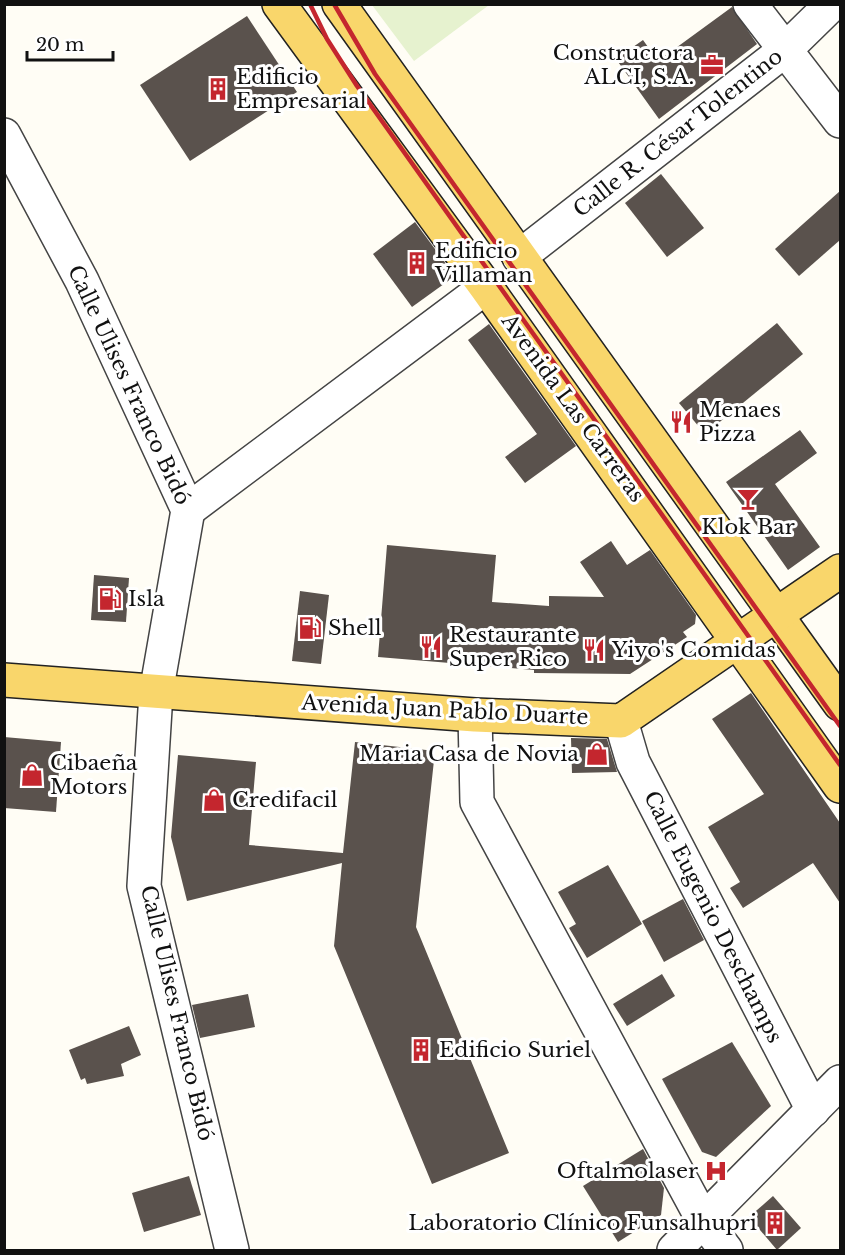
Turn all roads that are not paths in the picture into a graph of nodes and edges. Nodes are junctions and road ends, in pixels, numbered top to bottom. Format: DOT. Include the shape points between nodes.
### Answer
graph roads {
  1 [pos="279,4"];
  2 [pos="339,4"];
  3 [pos="750,4"];
  4 [pos="832,4"];
  5 [pos="785,50"];
  6 [pos="840,121"];
  7 [pos="4,135"];
  8 [pos="519,257"];
  9 [pos="486,287"];
  10 [pos="188,510"];
  11 [pos="840,571"];
  12 [pos="778,614"];
  13 [pos="740,640"];
  14 [pos="4,680"];
  15 [pos="156,693"];
  16 [pos="840,704"];
  17 [pos="476,715"];
  18 [pos="621,721"];
  19 [pos="840,786"];
  20 [pos="840,1082"];
  21 [pos="813,1110"];
  22 [pos="703,1220"];
  23 [pos="232,1251"];
  24 [pos="674,1251"];
  25 [pos="726,1251"];
  1 -- 9 [label="main road, Avenida Las Carreras"];
  2 -- 8 [label="main road"];
  3 -- 5 [label="street"];
  4 -- 5 [label="street, Calle R. César Tolentino"];
  5 -- 6 [label="street"];
  5 -- 8 [label="street, Calle R. César Tolentino"];
  7 -- 10 [label="street, Calle Ulises Franco Bidó" via="82,281"];
  8 -- 12 [label="main road"];
  9 -- 10 [label="street"];
  9 -- 13 [label="main road, Avenida Las Carreras"];
  10 -- 15 [label="street, Calle Ulises Franco Bidó"];
  11 -- 12 [label="main road"];
  12 -- 13 [label="main road"];
  12 -- 16 [label="main road"];
  13 -- 18 [label="main road"];
  13 -- 19 [label="main road, Avenida Las Carreras"];
  14 -- 15 [label="main road, Avenida Juan Pablo Duarte"];
  15 -- 17 [label="main road, Avenida Juan Pablo Duarte"];
  15 -- 23 [label="street, Calle Ulises Franco Bidó" via="144,885"];
  17 -- 18 [label="main road, Avenida Juan Pablo Duarte"];
  17 -- 22 [label="street" via="477,802"];
  18 -- 21 [label="street, Calle Eugenio Deschamps" via="633,762"];
  20 -- 21 [label="street"];
  21 -- 22 [label="street"];
  22 -- 24 [label="street"];
  22 -- 25 [label="street"];
}
